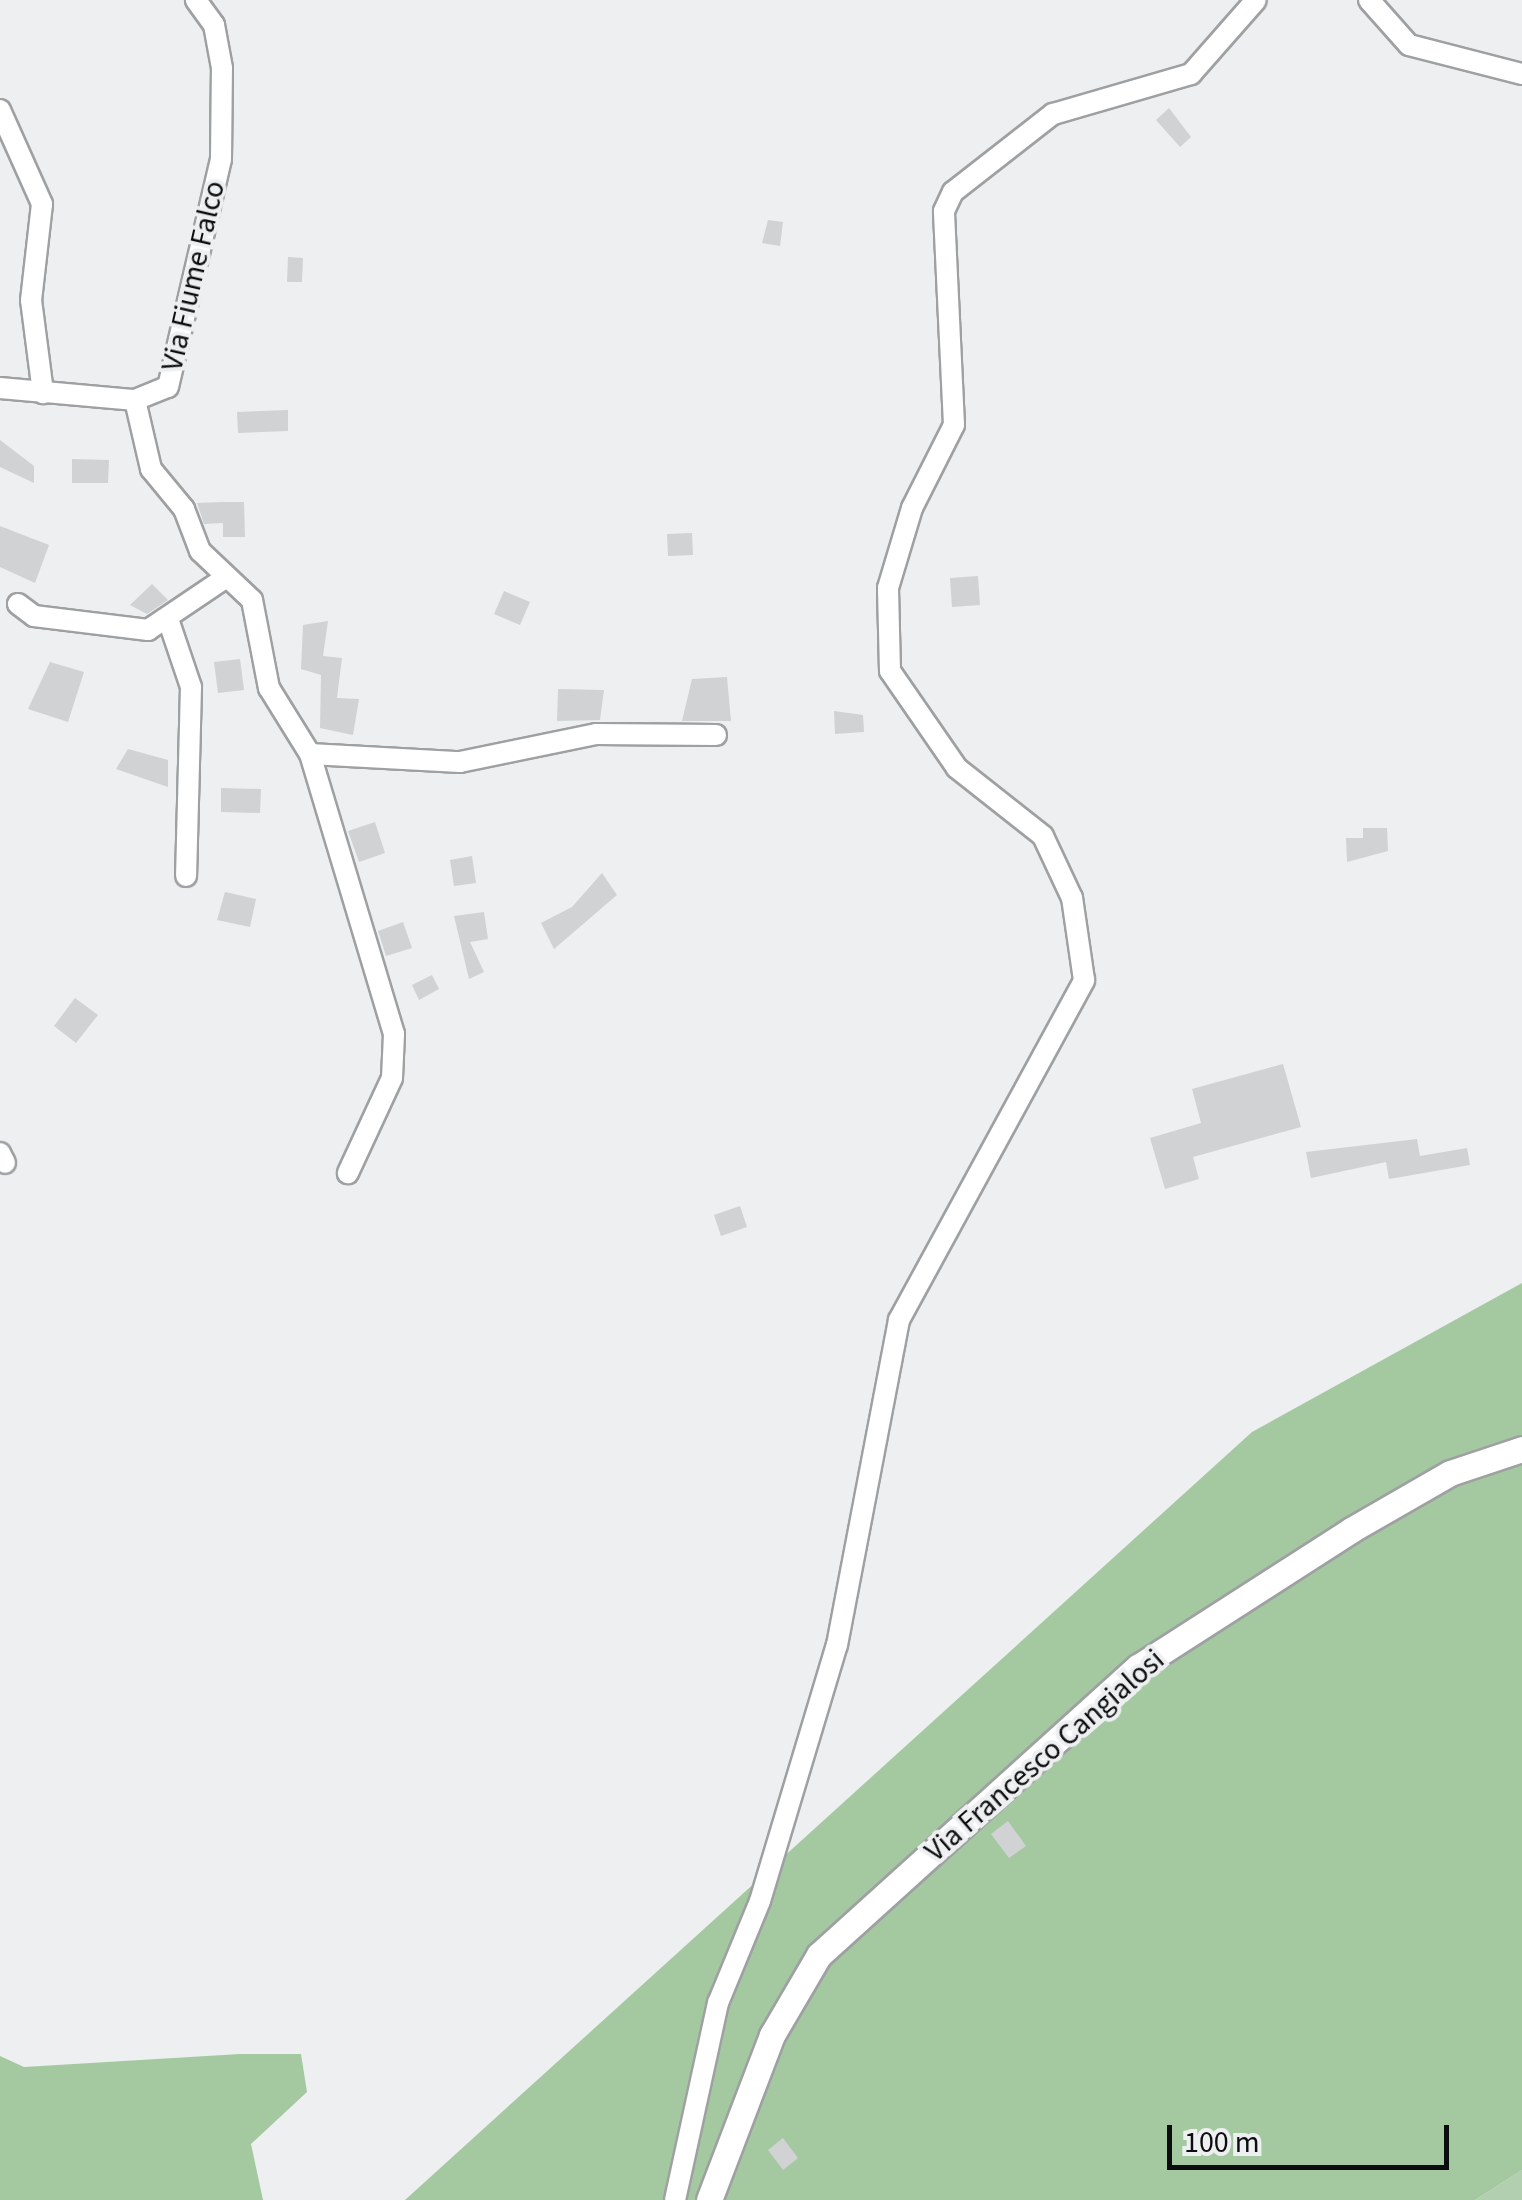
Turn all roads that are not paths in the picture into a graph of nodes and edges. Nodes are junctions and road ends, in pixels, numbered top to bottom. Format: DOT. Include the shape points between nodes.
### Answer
graph roads {
  1 [pos="196,0"];
  2 [pos="1256,0"];
  3 [pos="1369,0"];
  4 [pos="1522,74"];
  5 [pos="0,110"];
  6 [pos="0,388"];
  7 [pos="43,393"];
  8 [pos="135,400"];
  9 [pos="224,578"];
  10 [pos="18,604"];
  11 [pos="169,622"];
  12 [pos="716,736"];
  13 [pos="310,754"];
  14 [pos="186,876"];
  15 [pos="348,1173"];
  16 [pos="1522,1449"];
  17 [pos="676,2200"];
  18 [pos="709,2200"];
  1 -- 8 [label="street, Via Fiume Falco" via="214,25 222,68 215,210 168,387"];
  2 -- 17 [label="street" via="1192,74 1053,114 954,192 944,211 954,425 912,508 888,588 890,671 956,768 1043,836 1072,898 1084,980 899,1320 837,1645 766,1885 718,2003"];
  3 -- 4 [label="street" via="1409,46"];
  5 -- 7 [label="street" via="42,204 31,300"];
  6 -- 7 [label="street, Via Fiume Falco"];
  7 -- 8 [label="street, Via Fiume Falco"];
  8 -- 9 [label="street" via="152,469"];
  9 -- 11 [label="street"];
  9 -- 13 [label="street" via="252,600 268,688"];
  10 -- 11 [label="street" via="34,616 133,632"];
  11 -- 14 [label="street" via="192,687"];
  12 -- 13 [label="street" via="596,734 460,762"];
  13 -- 15 [label="street" via="394,1034 392,1078"];
  16 -- 18 [label="street, Via Francesco Cangialosi" via="1450,1473 1138,1667 818,1954 772,2035"];
}
